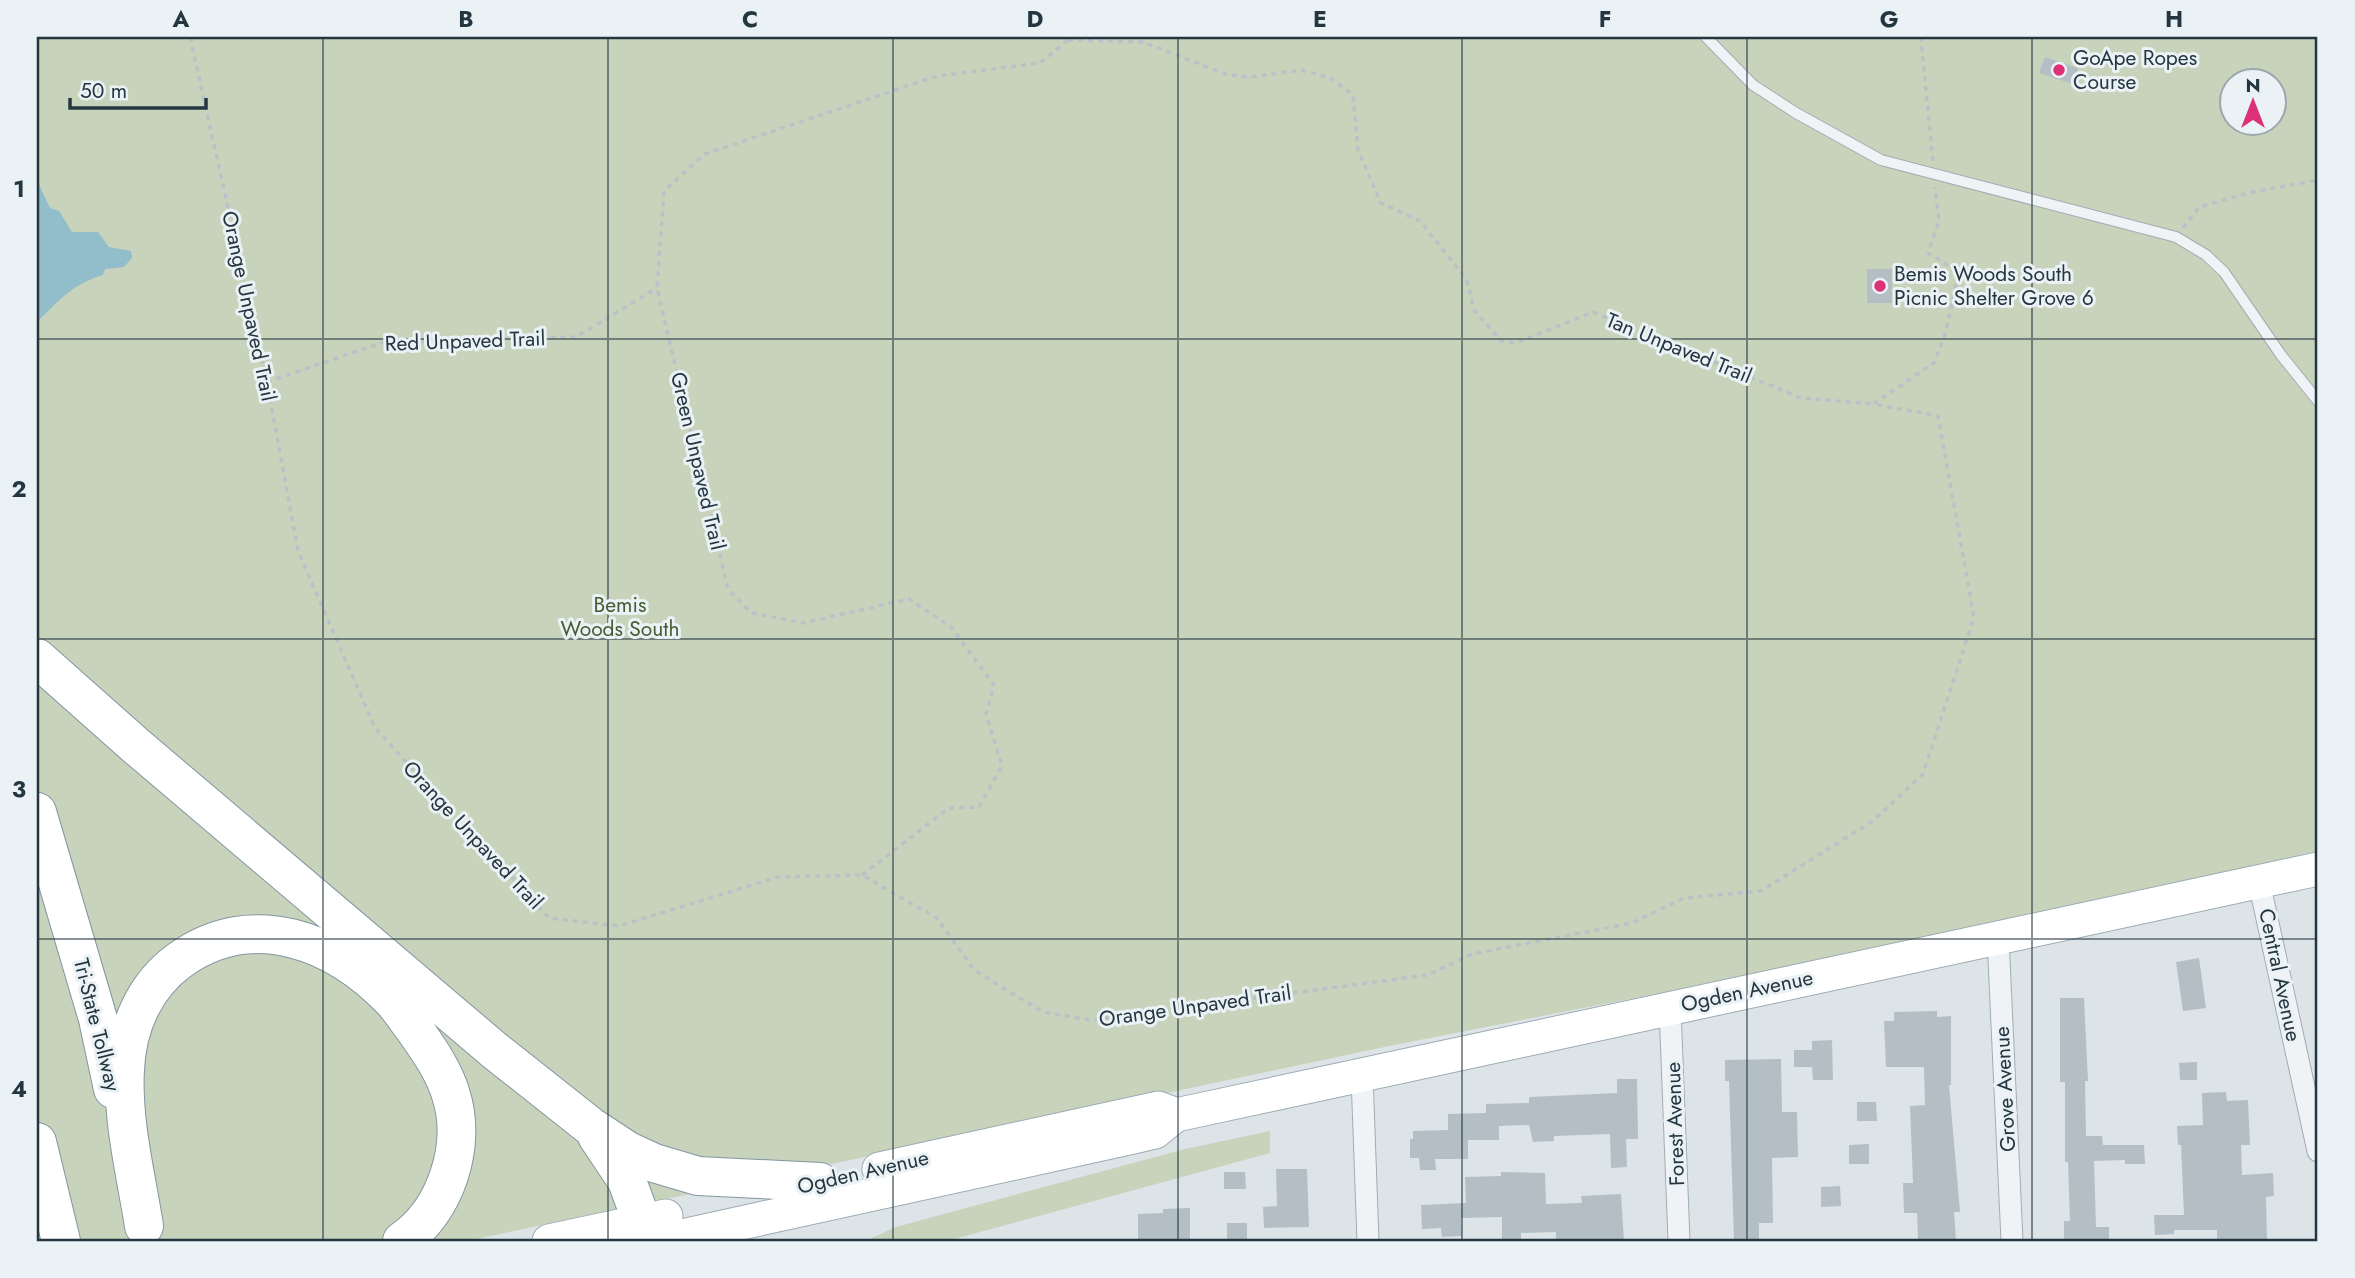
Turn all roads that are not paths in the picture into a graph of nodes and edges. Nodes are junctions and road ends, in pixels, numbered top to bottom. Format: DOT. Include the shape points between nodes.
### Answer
graph roads {
  1 [pos="1706,37"];
  2 [pos="2318,401"];
  3 [pos="37,658"];
  4 [pos="37,812"];
  5 [pos="2318,869"];
  6 [pos="2259,881"];
  7 [pos="1998,938"];
  8 [pos="1670,1008"];
  9 [pos="1362,1076"];
  10 [pos="1176,1115"];
  11 [pos="590,1126"];
  12 [pos="37,1142"];
  13 [pos="2318,1151"];
  14 [pos="820,1182"];
  15 [pos="53,1232"];
  16 [pos="145,1234"];
  17 [pos="651,1235"];
  18 [pos="402,1241"];
  19 [pos="549,1241"];
  20 [pos="1367,1241"];
  21 [pos="1679,1241"];
  22 [pos="2012,1241"];
  1 -- 2 [label="lane" via="1753,85 1881,160 2176,237 2224,272"];
  3 -- 11 [label="highway" via="494,1050"];
  4 -- 16 [label="highway, Tri-State Tollway" via="98,1019"];
  5 -- 6 [label="main road, Ogden Avenue"];
  6 -- 7 [label="main road, Ogden Avenue"];
  6 -- 13 [label="street, Central Avenue"];
  7 -- 8 [label="main road, Ogden Avenue"];
  7 -- 22 [label="street, Grove Avenue"];
  8 -- 9 [label="main road, Ogden Avenue"];
  8 -- 21 [label="street, Forest Avenue"];
  9 -- 10 [label="main road, Ogden Avenue"];
  9 -- 20 [label="street"];
  10 -- 14 [label="main road, Ogden Avenue" via="1158,1108"];
  10 -- 17 [label="main road, Ogden Avenue" via="1155,1132 1134,1137"];
  11 -- 14 [label="highway" via="628,1151 698,1176"];
  11 -- 17 [label="highway" via="627,1181"];
  12 -- 15 [label="highway"];
  14 -- 17 [label="main road, Ogden Avenue"];
  16 -- 18 [label="highway" via="125,1101 125,1067 137,1012 170,967 194,950 249,933 303,940 362,973 393,1001 439,1066 452,1095 454,1155 437,1203"];
  17 -- 19 [label="main road, Ogden Avenue"];
}
